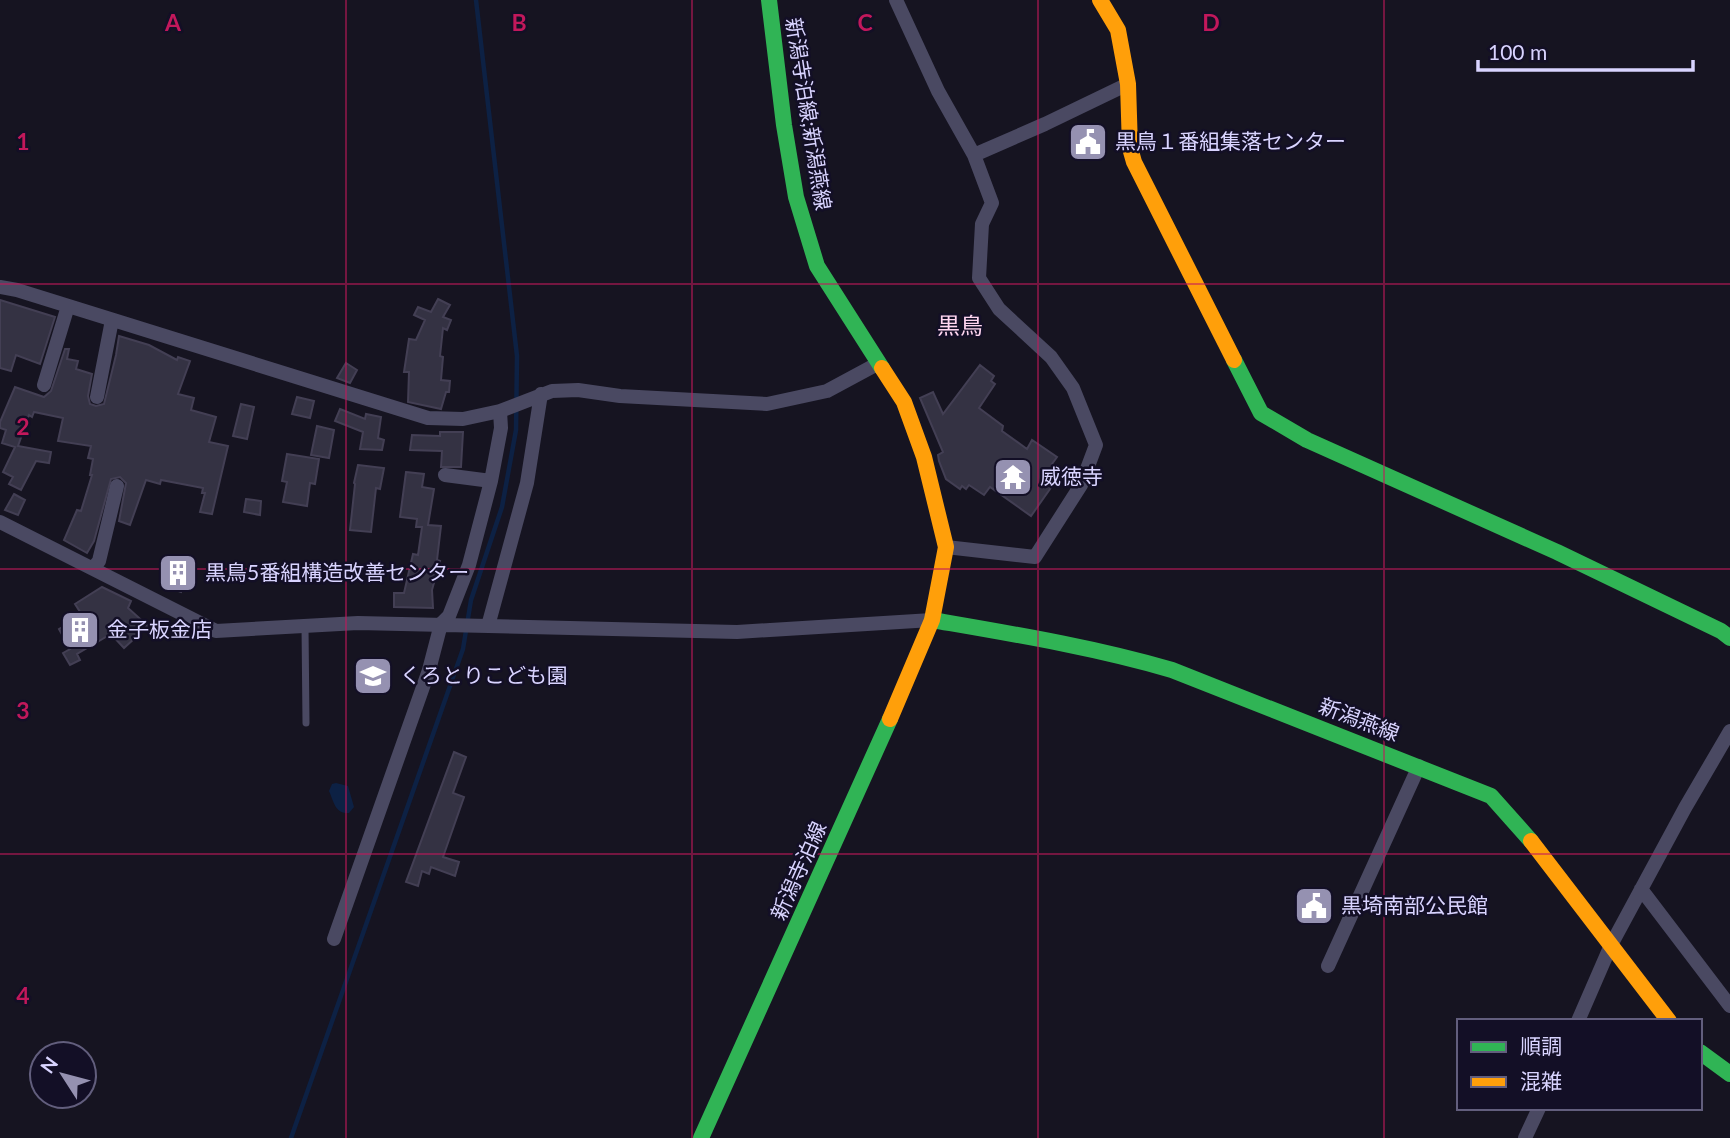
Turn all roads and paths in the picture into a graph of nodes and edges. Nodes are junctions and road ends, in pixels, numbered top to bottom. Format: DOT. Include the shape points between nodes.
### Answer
graph roads {
  1 [pos="769,0"];
  2 [pos="896,0"];
  3 [pos="1100,0"];
  4 [pos="1128,84"];
  5 [pos="974,155"];
  6 [pos="0,287"];
  7 [pos="68,306"];
  8 [pos="112,320"];
  9 [pos="879,363"];
  10 [pos="44,385"];
  11 [pos="536,396"];
  12 [pos="97,397"];
  13 [pos="503,409"];
  14 [pos="444,475"];
  15 [pos="491,481"];
  16 [pos="117,486"];
  17 [pos="0,522"];
  18 [pos="946,547"];
  19 [pos="93,568"];
  20 [pos="932,620"];
  21 [pos="446,624"];
  22 [pos="306,626"];
  23 [pos="485,626"];
  24 [pos="1730,638"];
  25 [pos="306,723"];
  26 [pos="1730,731"];
  27 [pos="1419,766"];
  28 [pos="1641,889"];
  29 [pos="334,939"];
  30 [pos="1611,945"];
  31 [pos="1328,966"];
  32 [pos="1730,1006"];
  33 [pos="1579,1019"];
  34 [pos="1667,1019"];
  35 [pos="1702,1053"];
  36 [pos="1730,1074"];
  37 [pos="1538,1110"];
  38 [pos="701,1138"];
  39 [pos="1525,1138"];
  1 -- 9 [label="main road, 新潟寺泊線;新潟燕線" via="796,197 817,266"];
  2 -- 5 [label="street"];
  3 -- 4 [label="main road" via="1118,30"];
  4 -- 5 [label="street"];
  4 -- 24 [label="main road" via="1134,162 1261,413 1307,440 1565,556"];
  5 -- 18 [label="street" via="992,203 982,224 979,278 999,309 1051,357 1073,388 1096,445 1081,485 1035,557"];
  6 -- 7 [label="street"];
  7 -- 8 [label="street"];
  7 -- 10 [label="street"];
  8 -- 12 [label="street"];
  8 -- 13 [label="street" via="428,418 463,419"];
  9 -- 11 [label="street" via="827,391 767,404 578,390"];
  9 -- 18 [label="main road, 新潟寺泊線;新潟燕線" via="904,402 924,457"];
  11 -- 13 [label="street"];
  11 -- 23 [label="street" via="527,483"];
  13 -- 15 [label="street"];
  14 -- 15 [label="street"];
  15 -- 21 [label="street" via="469,565"];
  16 -- 19 [label="street" via="99,561"];
  17 -- 19 [label="street"];
  18 -- 20 [label="main road, 新潟寺泊線;新潟燕線"];
  19 -- 22 [label="street" via="216,631"];
  20 -- 23 [label="street" via="737,632"];
  20 -- 27 [label="main road, 新潟燕線" via="1121,655"];
  20 -- 38 [label="main road, 新潟寺泊線"];
  21 -- 22 [label="street"];
  21 -- 23 [label="street"];
  21 -- 29 [label="street"];
  22 -- 25 [label="lane"];
  26 -- 28 [label="street"];
  27 -- 30 [label="main road, 新潟燕線" via="1491,796"];
  27 -- 31 [label="street"];
  28 -- 30 [label="street"];
  28 -- 32 [label="street"];
  30 -- 33 [label="street"];
  30 -- 34 [label="main road, 新潟燕線"];
  35 -- 36 [label="main road"];
  37 -- 39 [label="street"];
}
